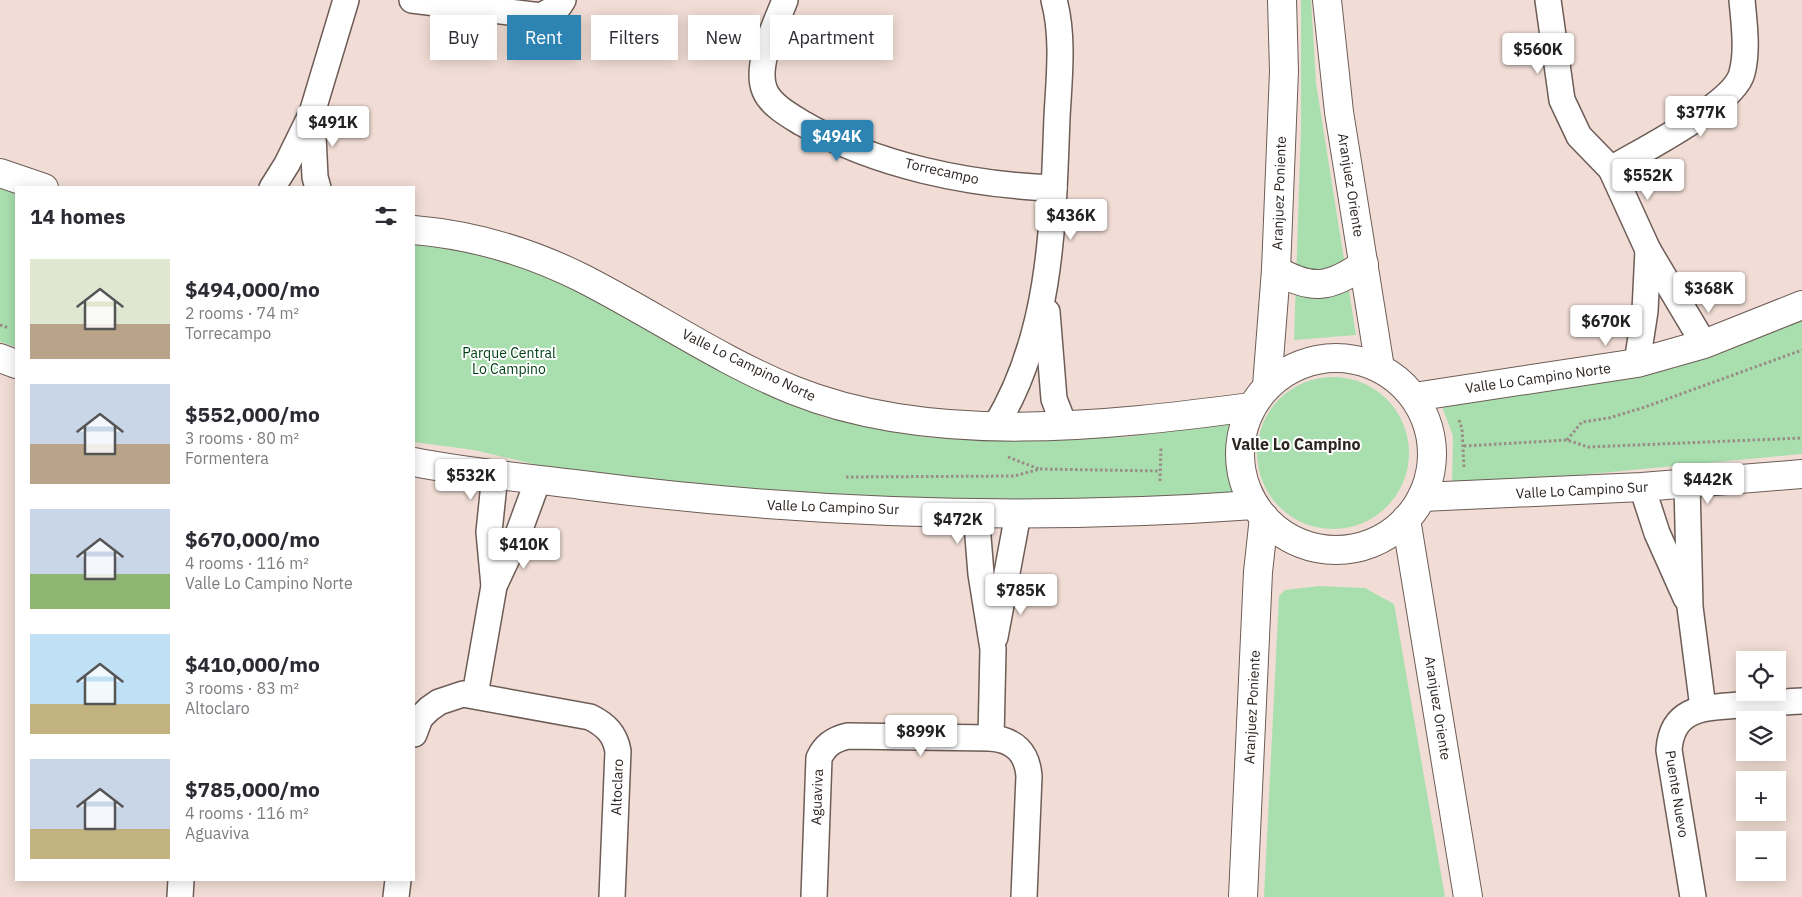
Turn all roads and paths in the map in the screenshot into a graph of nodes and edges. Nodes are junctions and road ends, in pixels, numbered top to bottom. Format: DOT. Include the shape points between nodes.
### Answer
graph roads {
  1 [pos="346,0"];
  2 [pos="412,0"];
  3 [pos="564,0"];
  4 [pos="785,0"];
  5 [pos="1054,0"];
  6 [pos="1282,0"];
  7 [pos="1327,0"];
  8 [pos="1548,0"];
  9 [pos="1742,0"];
  10 [pos="312,113"];
  11 [pos="1611,169"];
  12 [pos="0,173"];
  13 [pos="38,186"];
  14 [pos="273,186"];
  15 [pos="317,186"];
  16 [pos="1054,188"];
  17 [pos="415,230"];
  18 [pos="1648,250"];
  19 [pos="1364,264"];
  20 [pos="1276,270"];
  21 [pos="1045,290"];
  22 [pos="1802,305"];
  23 [pos="1704,344"];
  24 [pos="1802,350"];
  25 [pos="0,358"];
  26 [pos="15,364"];
  27 [pos="1638,364"];
  28 [pos="1380,368"];
  29 [pos="1267,386"];
  30 [pos="1447,391"];
  31 [pos="1414,397"];
  32 [pos="1251,407"];
  33 [pos="1164,419"];
  34 [pos="996,425"];
  35 [pos="1064,425"];
  36 [pos="1802,438"];
  37 [pos="1567,440"];
  38 [pos="1464,446"];
  39 [pos="415,462"];
  40 [pos="1160,471"];
  41 [pos="495,474"];
  42 [pos="1802,474"];
  43 [pos="844,478"];
  44 [pos="538,480"];
  45 [pos="1687,484"];
  46 [pos="1642,487"];
  47 [pos="1422,497"];
  48 [pos="1461,497"];
  49 [pos="1259,511"];
  50 [pos="976,512"];
  51 [pos="1161,512"];
  52 [pos="1018,514"];
  53 [pos="1406,519"];
  54 [pos="494,586"];
  55 [pos="1690,607"];
  56 [pos="993,649"];
  57 [pos="475,695"];
  58 [pos="1802,701"];
  59 [pos="1703,708"];
  60 [pos="415,731"];
  61 [pos="991,738"];
  62 [pos="181,881"];
  63 [pos="398,881"];
  64 [pos="180,897"];
  65 [pos="396,897"];
  66 [pos="612,897"];
  67 [pos="814,897"];
  68 [pos="1024,897"];
  69 [pos="1242,897"];
  70 [pos="1468,897"];
  71 [pos="1693,897"];
  1 -- 10 [label="street"];
  2 -- 3 [label="street" via="541,16"];
  4 -- 16 [label="street, Torrecampo" via="762,65 762,77 768,97 790,116 837,141 909,165 993,182"];
  5 -- 16 [label="street" via="1059,26 1059,60"];
  6 -- 20 [label="street, Aranjuez Poniente" via="1284,71"];
  7 -- 19 [label="street, Aranjuez Oriente" via="1333,65"];
  8 -- 11 [label="street" via="1562,100 1579,136"];
  9 -- 11 [label="street" via="1742,73 1735,88 1703,113"];
  10 -- 14 [label="street"];
  10 -- 15 [label="street"];
  11 -- 18 [label="street"];
  12 -- 13 [label="street"];
  16 -- 21 [label="street"];
  17 -- 34 [label="street, Valle Lo Campino Norte" via="442,232 492,243 530,256 582,278 719,354 828,403 926,423"];
  18 -- 23 [label="street"];
  18 -- 27 [label="street"];
  19 -- 20 [label="street" via="1336,281 1317,285 1295,280"];
  19 -- 28 [label="street, Aranjuez Oriente"];
  20 -- 29 [label="street, Aranjuez Poniente"];
  21 -- 34 [label="street" via="1021,377"];
  21 -- 35 [label="street" via="1054,398"];
  22 -- 23 [label="street, Valle Lo Campino Norte"];
  23 -- 27 [label="street, Valle Lo Campino Norte"];
  24 -- 37 [label="path" via="1645,407 1582,422"];
  25 -- 26 [label="street"];
  27 -- 30 [label="street, Valle Lo Campino Norte"];
  28 -- 29 [label="street" via="1361,361 1321,358 1283,373"];
  28 -- 31 [label="street"];
  29 -- 32 [label="street"];
  30 -- 31 [label="street, Valle Lo Campino Norte"];
  30 -- 38 [label="path" via="1462,429"];
  31 -- 47 [label="street" via="1424,415 1432,457"];
  32 -- 33 [label="street, Valle Lo Campino Norte"];
  32 -- 49 [label="street" via="1243,426 1240,467 1245,487"];
  33 -- 35 [label="street, Valle Lo Campino Norte"];
  33 -- 40 [label="path"];
  34 -- 35 [label="street, Valle Lo Campino Norte"];
  36 -- 37 [label="path" via="1588,447"];
  37 -- 38 [label="path"];
  38 -- 48 [label="path"];
  39 -- 41 [label="street, Valle Lo Campino Sur"];
  40 -- 43 [label="path" via="1040,469 1014,476"];
  40 -- 51 [label="path"];
  41 -- 44 [label="street, Valle Lo Campino Sur"];
  41 -- 54 [label="street" via="489,532"];
  42 -- 45 [label="street, Valle Lo Campino Sur"];
  44 -- 50 [label="street, Valle Lo Campino Sur" via="778,506"];
  44 -- 54 [label="street"];
  45 -- 46 [label="street, Valle Lo Campino Sur"];
  45 -- 55 [label="street"];
  46 -- 48 [label="street, Valle Lo Campino Sur"];
  46 -- 55 [label="street" via="1657,533"];
  47 -- 48 [label="street, Valle Lo Campino Sur"];
  47 -- 53 [label="street"];
  49 -- 51 [label="street, Valle Lo Campino Sur"];
  49 -- 53 [label="street" via="1281,533 1323,549 1369,544 1389,534"];
  49 -- 69 [label="street, Aranjuez Poniente"];
  50 -- 52 [label="street, Valle Lo Campino Sur"];
  50 -- 56 [label="street" via="981,574"];
  51 -- 52 [label="street, Valle Lo Campino Sur"];
  52 -- 56 [label="street"];
  53 -- 70 [label="street, Aranjuez Oriente"];
  54 -- 57 [label="street"];
  55 -- 59 [label="street"];
  56 -- 61 [label="street"];
  57 -- 60 [label="street, Altoclaro" via="463,694 439,702 420,718"];
  57 -- 66 [label="street, Altoclaro" via="590,717 610,730 618,752"];
  58 -- 59 [label="street, Puente Nuevo"];
  59 -- 71 [label="street, Puente Nuevo" via="1686,715 1679,722 1673,730 1668,750"];
  61 -- 67 [label="street, Aguaviva" via="848,736 828,744 817,767"];
  61 -- 68 [label="street, Aguaviva" via="1011,742 1025,757 1028,766"];
  62 -- 64 [label="street"];
  63 -- 65 [label="street"];
}
